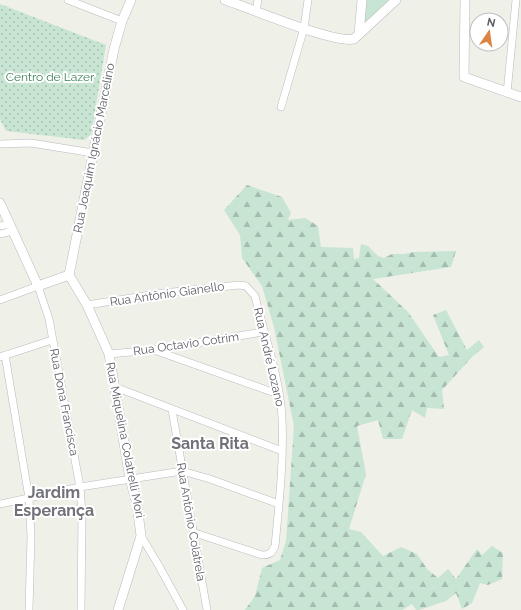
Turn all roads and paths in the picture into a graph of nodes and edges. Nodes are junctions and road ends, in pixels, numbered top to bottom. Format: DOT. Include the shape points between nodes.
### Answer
graph roads {
  1 [pos="68,0"];
  2 [pos="131,0"];
  3 [pos="225,0"];
  4 [pos="258,0"];
  5 [pos="308,0"];
  6 [pos="362,0"];
  7 [pos="396,0"];
  8 [pos="465,0"];
  9 [pos="516,0"];
  10 [pos="256,10"];
  11 [pos="122,21"];
  12 [pos="304,28"];
  13 [pos="359,34"];
  14 [pos="507,93"];
  15 [pos="521,97"];
  16 [pos="281,107"];
  17 [pos="0,144"];
  18 [pos="93,153"];
  19 [pos="0,203"];
  20 [pos="7,227"];
  21 [pos="0,234"];
  22 [pos="69,275"];
  23 [pos="38,286"];
  24 [pos="246,286"];
  25 [pos="0,300"];
  26 [pos="87,305"];
  27 [pos="263,332"];
  28 [pos="52,340"];
  29 [pos="154,350"];
  30 [pos="109,354"];
  31 [pos="3,356"];
  32 [pos="115,387"];
  33 [pos="278,394"];
  34 [pos="172,410"];
  35 [pos="282,451"];
  36 [pos="182,471"];
  37 [pos="130,479"];
  38 [pos="80,487"];
  39 [pos="29,498"];
  40 [pos="0,504"];
  41 [pos="279,504"];
  42 [pos="195,533"];
  43 [pos="140,536"];
  44 [pos="206,602"];
  45 [pos="29,610"];
  46 [pos="81,610"];
  47 [pos="118,610"];
  48 [pos="183,610"];
  49 [pos="202,610"];
  50 [pos="207,610"];
  1 -- 11 [label="street"];
  2 -- 11 [label="street, Rua Joaquim Ignácio Marcelino"];
  3 -- 10 [label="street"];
  4 -- 10 [label="street"];
  5 -- 12 [label="street"];
  6 -- 13 [label="street"];
  7 -- 13 [label="street"];
  8 -- 14 [label="street" via="463,73 468,79"];
  9 -- 14 [label="street"];
  10 -- 12 [label="street"];
  11 -- 18 [label="street, Rua Joaquim Ignácio Marcelino" via="108,75"];
  12 -- 13 [label="street" via="346,41 354,39"];
  12 -- 16 [label="street"];
  14 -- 15 [label="street"];
  17 -- 18 [label="street" via="31,144"];
  18 -- 22 [label="street, Rua Joaquim Ignácio Marcelino"];
  19 -- 20 [label="street, Rua Dona Francisca"];
  20 -- 21 [label="street"];
  20 -- 23 [label="street, Rua Dona Francisca"];
  22 -- 23 [label="street"];
  22 -- 26 [label="street, Rua Miquelina Colatrelli Mori"];
  23 -- 25 [label="street"];
  23 -- 28 [label="street, Rua Dona Francisca" via="50,319"];
  24 -- 26 [label="street, Rua Antônio Gianello" via="163,293"];
  24 -- 27 [label="street, Rua André Lozano" via="255,296"];
  26 -- 30 [label="street, Rua Miquelina Colatrelli Mori"];
  27 -- 29 [label="street, Rua Octavio Cotrim"];
  27 -- 33 [label="street, Rua André Lozano"];
  28 -- 31 [label="street"];
  28 -- 38 [label="street, Rua Dona Francisca"];
  29 -- 30 [label="street, Rua Octavio Cotrim"];
  29 -- 33 [label="street"];
  30 -- 32 [label="street, Rua Miquelina Colatrelli Mori"];
  31 -- 39 [label="street"];
  32 -- 34 [label="street"];
  32 -- 37 [label="street, Rua Miquelina Colatrelli Mori"];
  33 -- 35 [label="street, Rua André Lozano" via="282,417"];
  34 -- 35 [label="street"];
  34 -- 36 [label="street, Rua Antônio Colatrela"];
  35 -- 41 [label="street, Rua André Lozano"];
  36 -- 37 [label="street"];
  36 -- 41 [label="street" via="210,478"];
  36 -- 42 [label="street, Rua Antônio Colatrela"];
  37 -- 38 [label="street"];
  37 -- 43 [label="street, Rua Miquelina Colatrelli Mori" via="137,504"];
  38 -- 39 [label="street"];
  38 -- 46 [label="street, Rua Dona Francisca"];
  39 -- 40 [label="street"];
  39 -- 45 [label="street"];
  41 -- 42 [label="street, Rua André Lozano" via="275,546 268,555 262,556"];
  42 -- 44 [label="street, Rua Antônio Colatrela"];
  43 -- 47 [label="street, Rua Miquelina Colatrelli Mori"];
  43 -- 48 [label="street" via="160,566"];
  44 -- 49 [label="street"];
  44 -- 50 [label="street, Rua Antônio Colatrela"];
}
